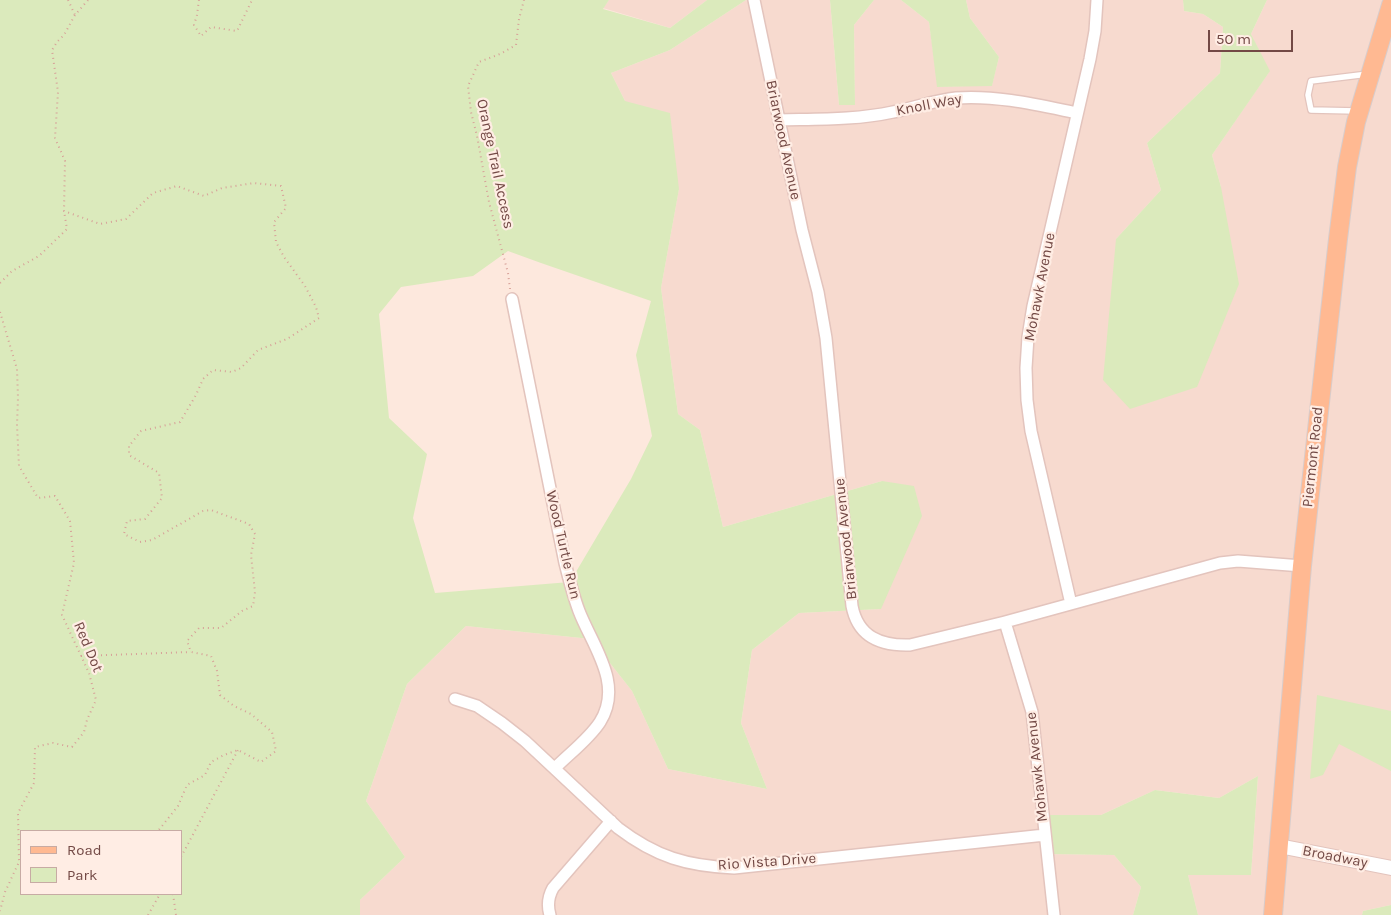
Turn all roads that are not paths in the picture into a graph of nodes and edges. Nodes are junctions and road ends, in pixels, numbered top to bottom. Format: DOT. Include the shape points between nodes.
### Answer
graph roads {
  1 [pos="754,0"];
  2 [pos="1097,0"];
  3 [pos="1391,5"];
  4 [pos="1370,74"];
  5 [pos="1359,111"];
  6 [pos="1077,113"];
  7 [pos="779,120"];
  8 [pos="512,299"];
  9 [pos="1302,566"];
  10 [pos="1071,604"];
  11 [pos="1005,622"];
  12 [pos="455,699"];
  13 [pos="555,768"];
  14 [pos="612,821"];
  15 [pos="1045,835"];
  16 [pos="1279,846"];
  17 [pos="1391,868"];
  18 [pos="550,915"];
  19 [pos="1054,915"];
  20 [pos="1274,915"];
  1 -- 7 [label="street, Briarwood Avenue"];
  2 -- 6 [label="street, Mohawk Avenue" via="1095,31"];
  3 -- 4 [label="main road, Piermont Road"];
  4 -- 5 [label="main road, Piermont Road"];
  4 -- 5 [label="lane" via="1312,81 1308,94 1311,110"];
  5 -- 9 [label="main road, Piermont Road" via="1347,167"];
  6 -- 7 [label="street, Knoll Way" via="984,97 936,101 864,116"];
  6 -- 10 [label="street, Mohawk Avenue" via="1033,306 1026,368 1031,431"];
  7 -- 11 [label="street, Briarwood Avenue" via="826,338 852,606 858,622 873,638 895,646"];
  8 -- 13 [label="street, Wood Turtle Run" via="567,571 609,683 608,702 602,720"];
  9 -- 10 [label="street, Briarwood Avenue" via="1238,561 1220,563"];
  9 -- 16 [label="main road, Piermont Road"];
  10 -- 11 [label="street, Briarwood Avenue"];
  11 -- 15 [label="street, Mohawk Avenue" via="1032,712"];
  12 -- 13 [label="street, Rio Vista Drive" via="478,706 502,722"];
  13 -- 14 [label="street, Rio Vista Drive"];
  14 -- 15 [label="street, Rio Vista Drive" via="629,836 665,856 710,867 734,868"];
  14 -- 18 [label="street" via="553,888 549,896"];
  15 -- 19 [label="street, Mohawk Avenue"];
  16 -- 17 [label="street, Broadway"];
  16 -- 20 [label="main road, Piermont Road"];
}
